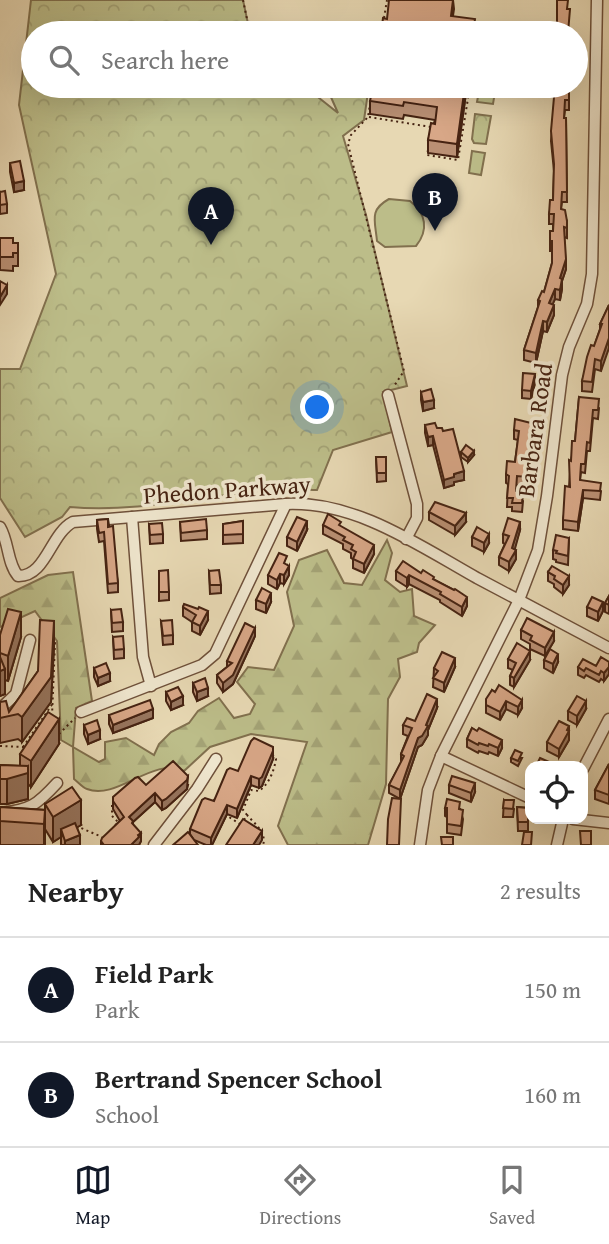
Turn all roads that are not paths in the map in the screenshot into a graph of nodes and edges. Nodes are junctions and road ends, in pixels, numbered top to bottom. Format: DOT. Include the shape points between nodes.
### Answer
graph roads {
  1 [pos="597,0"];
  2 [pos="388,395"];
  3 [pos="286,503"];
  4 [pos="132,517"];
  5 [pos="0,527"];
  6 [pos="406,539"];
  7 [pos="519,600"];
  8 [pos="30,640"];
  9 [pos="609,648"];
  10 [pos="151,686"];
  11 [pos="0,709"];
  12 [pos="81,712"];
  13 [pos="609,719"];
  14 [pos="441,756"];
  15 [pos="216,759"];
  16 [pos="587,761"];
  17 [pos="57,783"];
  18 [pos="525,796"];
  19 [pos="0,813"];
  20 [pos="588,821"];
  21 [pos="609,823"];
  22 [pos="562,824"];
  23 [pos="154,845"];
  24 [pos="420,845"];
  25 [pos="557,845"];
  1 -- 7 [label="street, Barbara Road" via="592,274 587,304 562,375 538,550"];
  2 -- 6 [label="street" via="417,504"];
  3 -- 4 [label="street, Phedon Parkway"];
  3 -- 6 [label="street, Phedon Parkway" via="332,506"];
  3 -- 10 [label="street" via="215,654 202,665"];
  4 -- 5 [label="street, Phedon Parkway" via="64,527 35,572 25,576 14,571"];
  4 -- 10 [label="street" via="143,657"];
  6 -- 7 [label="street, Phedon Parkway"];
  7 -- 9 [label="street, Phedon Parkway"];
  7 -- 14 [label="street, Barbara Road"];
  8 -- 11 [label="street" via="16,694"];
  10 -- 12 [label="street"];
  13 -- 16 [label="street"];
  14 -- 18 [label="street"];
  14 -- 24 [label="street, Barbara Road" via="428,790"];
  15 -- 23 [label="street"];
  17 -- 19 [label="street" via="40,802"];
  20 -- 21 [label="street"];
  22 -- 25 [label="street"];
}
